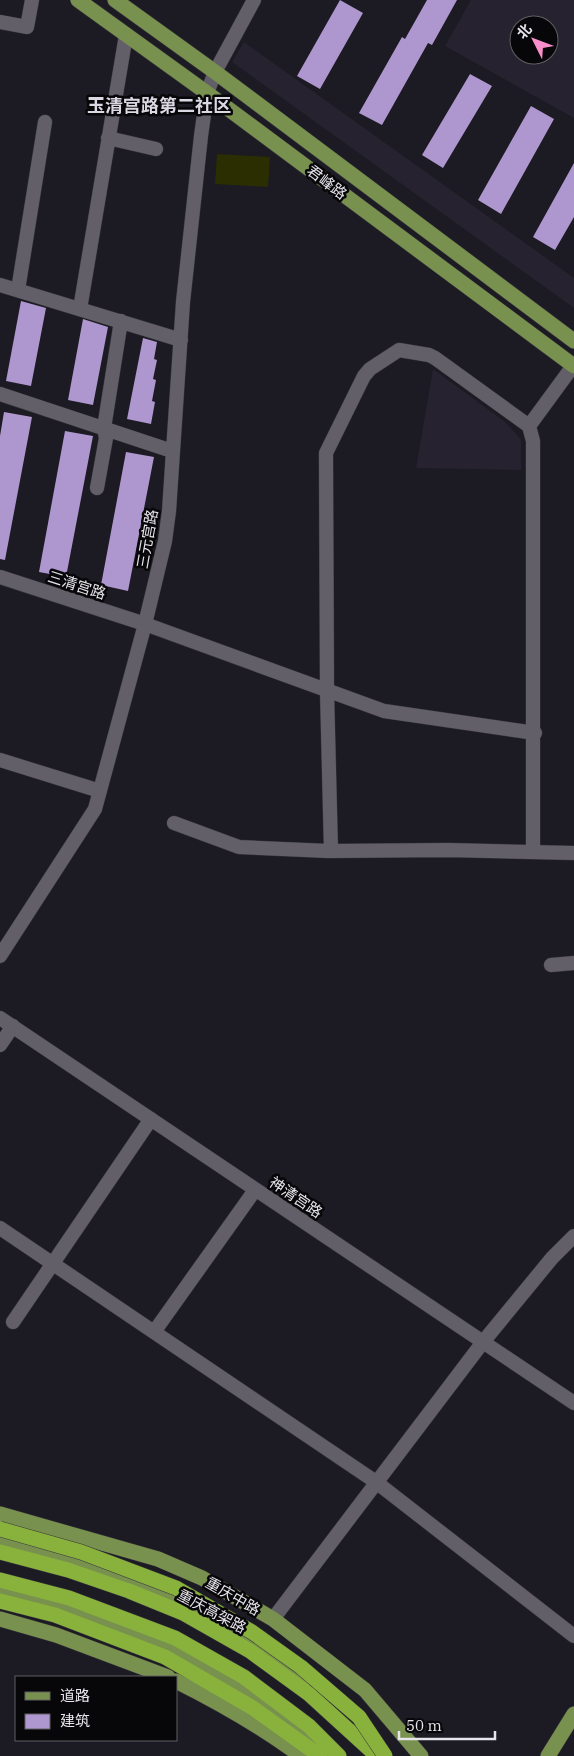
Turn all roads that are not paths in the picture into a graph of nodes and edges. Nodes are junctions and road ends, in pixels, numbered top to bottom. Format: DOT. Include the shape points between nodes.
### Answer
graph roads {
  1 [pos="32,0"];
  2 [pos="78,0"];
  3 [pos="116,0"];
  4 [pos="254,0"];
  5 [pos="0,22"];
  6 [pos="126,35"];
  7 [pos="215,72"];
  8 [pos="207,93"];
  9 [pos="45,122"];
  10 [pos="108,138"];
  11 [pos="156,149"];
  12 [pos="0,284"];
  13 [pos="18,290"];
  14 [pos="80,309"];
  15 [pos="120,321"];
  16 [pos="181,340"];
  17 [pos="574,341"];
  18 [pos="574,366"];
  19 [pos="0,394"];
  20 [pos="529,426"];
  21 [pos="104,428"];
  22 [pos="172,451"];
  23 [pos="97,488"];
  24 [pos="0,577"];
  25 [pos="145,624"];
  26 [pos="327,691"];
  27 [pos="534,733"];
  28 [pos="0,760"];
  29 [pos="100,791"];
  30 [pos="174,823"];
  31 [pos="331,851"];
  32 [pos="533,851"];
  33 [pos="574,853"];
  34 [pos="0,956"];
  35 [pos="574,963"];
  36 [pos="552,966"];
  37 [pos="0,1018"];
  38 [pos="13,1026"];
  39 [pos="0,1045"];
  40 [pos="150,1119"];
  41 [pos="256,1190"];
  42 [pos="0,1228"];
  43 [pos="574,1236"];
  44 [pos="52,1263"];
  45 [pos="13,1322"];
  46 [pos="154,1332"];
  47 [pos="483,1342"];
  48 [pos="574,1404"];
  49 [pos="376,1482"];
  50 [pos="0,1514"];
  51 [pos="0,1529"];
  52 [pos="0,1543"];
  53 [pos="0,1552"];
  54 [pos="0,1580"];
  55 [pos="0,1590"];
  56 [pos="0,1601"];
  57 [pos="0,1619"];
  58 [pos="273,1619"];
  59 [pos="574,1636"];
  60 [pos="165,1676"];
  61 [pos="178,1682"];
  62 [pos="574,1714"];
  63 [pos="302,1756"];
  64 [pos="320,1756"];
  65 [pos="330,1756"];
  66 [pos="339,1756"];
  67 [pos="377,1756"];
  68 [pos="385,1756"];
  69 [pos="421,1756"];
  70 [pos="548,1756"];
  1 -- 5 [label="street" via="27,27"];
  2 -- 6 [label="main road, 君峰路"];
  3 -- 7 [label="main road, 君峰路"];
  4 -- 7 [label="street, 三元宫路"];
  6 -- 8 [label="main road, 君峰路"];
  6 -- 10 [label="street"];
  7 -- 8 [label="street, 三元宫路"];
  7 -- 17 [label="main road, 君峰路"];
  8 -- 16 [label="street, 三元宫路"];
  8 -- 18 [label="main road, 君峰路"];
  9 -- 13 [label="street"];
  10 -- 11 [label="street"];
  10 -- 14 [label="street"];
  12 -- 13 [label="street"];
  13 -- 14 [label="street"];
  14 -- 15 [label="street"];
  15 -- 16 [label="street"];
  15 -- 21 [label="street"];
  16 -- 22 [label="street, 三元宫路"];
  18 -- 20 [label="street"];
  19 -- 21 [label="street"];
  20 -- 26 [label="street" via="429,355 399,350 364,376 326,452"];
  20 -- 27 [label="street" via="533,442"];
  21 -- 22 [label="street"];
  21 -- 23 [label="street" via="106,438"];
  22 -- 25 [label="street, 三元宫路" via="165,541"];
  24 -- 25 [label="street, 三清宫路"];
  25 -- 26 [label="street, 三清宫路"];
  25 -- 29 [label="street, 三元宫路"];
  26 -- 27 [label="street, 三清宫路" via="384,712"];
  26 -- 31 [label="street"];
  27 -- 32 [label="street"];
  28 -- 29 [label="street"];
  29 -- 34 [label="street, 三元宫路" via="96,809"];
  30 -- 31 [label="street" via="239,847"];
  31 -- 32 [label="street"];
  32 -- 33 [label="street"];
  35 -- 36 [label="street"];
  37 -- 38 [label="street, 神清宫路"];
  38 -- 39 [label="street"];
  38 -- 40 [label="street, 神清宫路"];
  40 -- 41 [label="street, 神清宫路"];
  40 -- 44 [label="street"];
  41 -- 46 [label="street"];
  41 -- 47 [label="street, 神清宫路"];
  42 -- 44 [label="street"];
  43 -- 47 [label="street"];
  44 -- 45 [label="street"];
  44 -- 46 [label="street"];
  46 -- 49 [label="street"];
  47 -- 48 [label="street, 神清宫路"];
  47 -- 49 [label="street"];
  49 -- 58 [label="street"];
  49 -- 59 [label="street"];
  50 -- 58 [label="main road, 重庆中路" via="158,1560 202,1578"];
  51 -- 68 [label="highway, bridge" via="81,1552 176,1588 252,1632 301,1667 359,1717"];
  52 -- 68 [label="main road, 重庆中路" via="74,1563 182,1604 252,1642 297,1676"];
  53 -- 67 [label="highway, 重庆高架路" via="68,1570 183,1613 250,1651 308,1694"];
  54 -- 66 [label="highway" via="69,1598 175,1638 244,1676 309,1726"];
  55 -- 65 [label="main road" via="67,1607 169,1646 249,1693"];
  56 -- 64 [label="highway" via="55,1615 165,1657 252,1708"];
  57 -- 60 [label="main road" via="56,1635"];
  58 -- 69 [label="main road, 重庆中路" via="365,1690"];
  61 -- 63 [label="main road" via="223,1705"];
  62 -- 70 [label="main road"];
}
